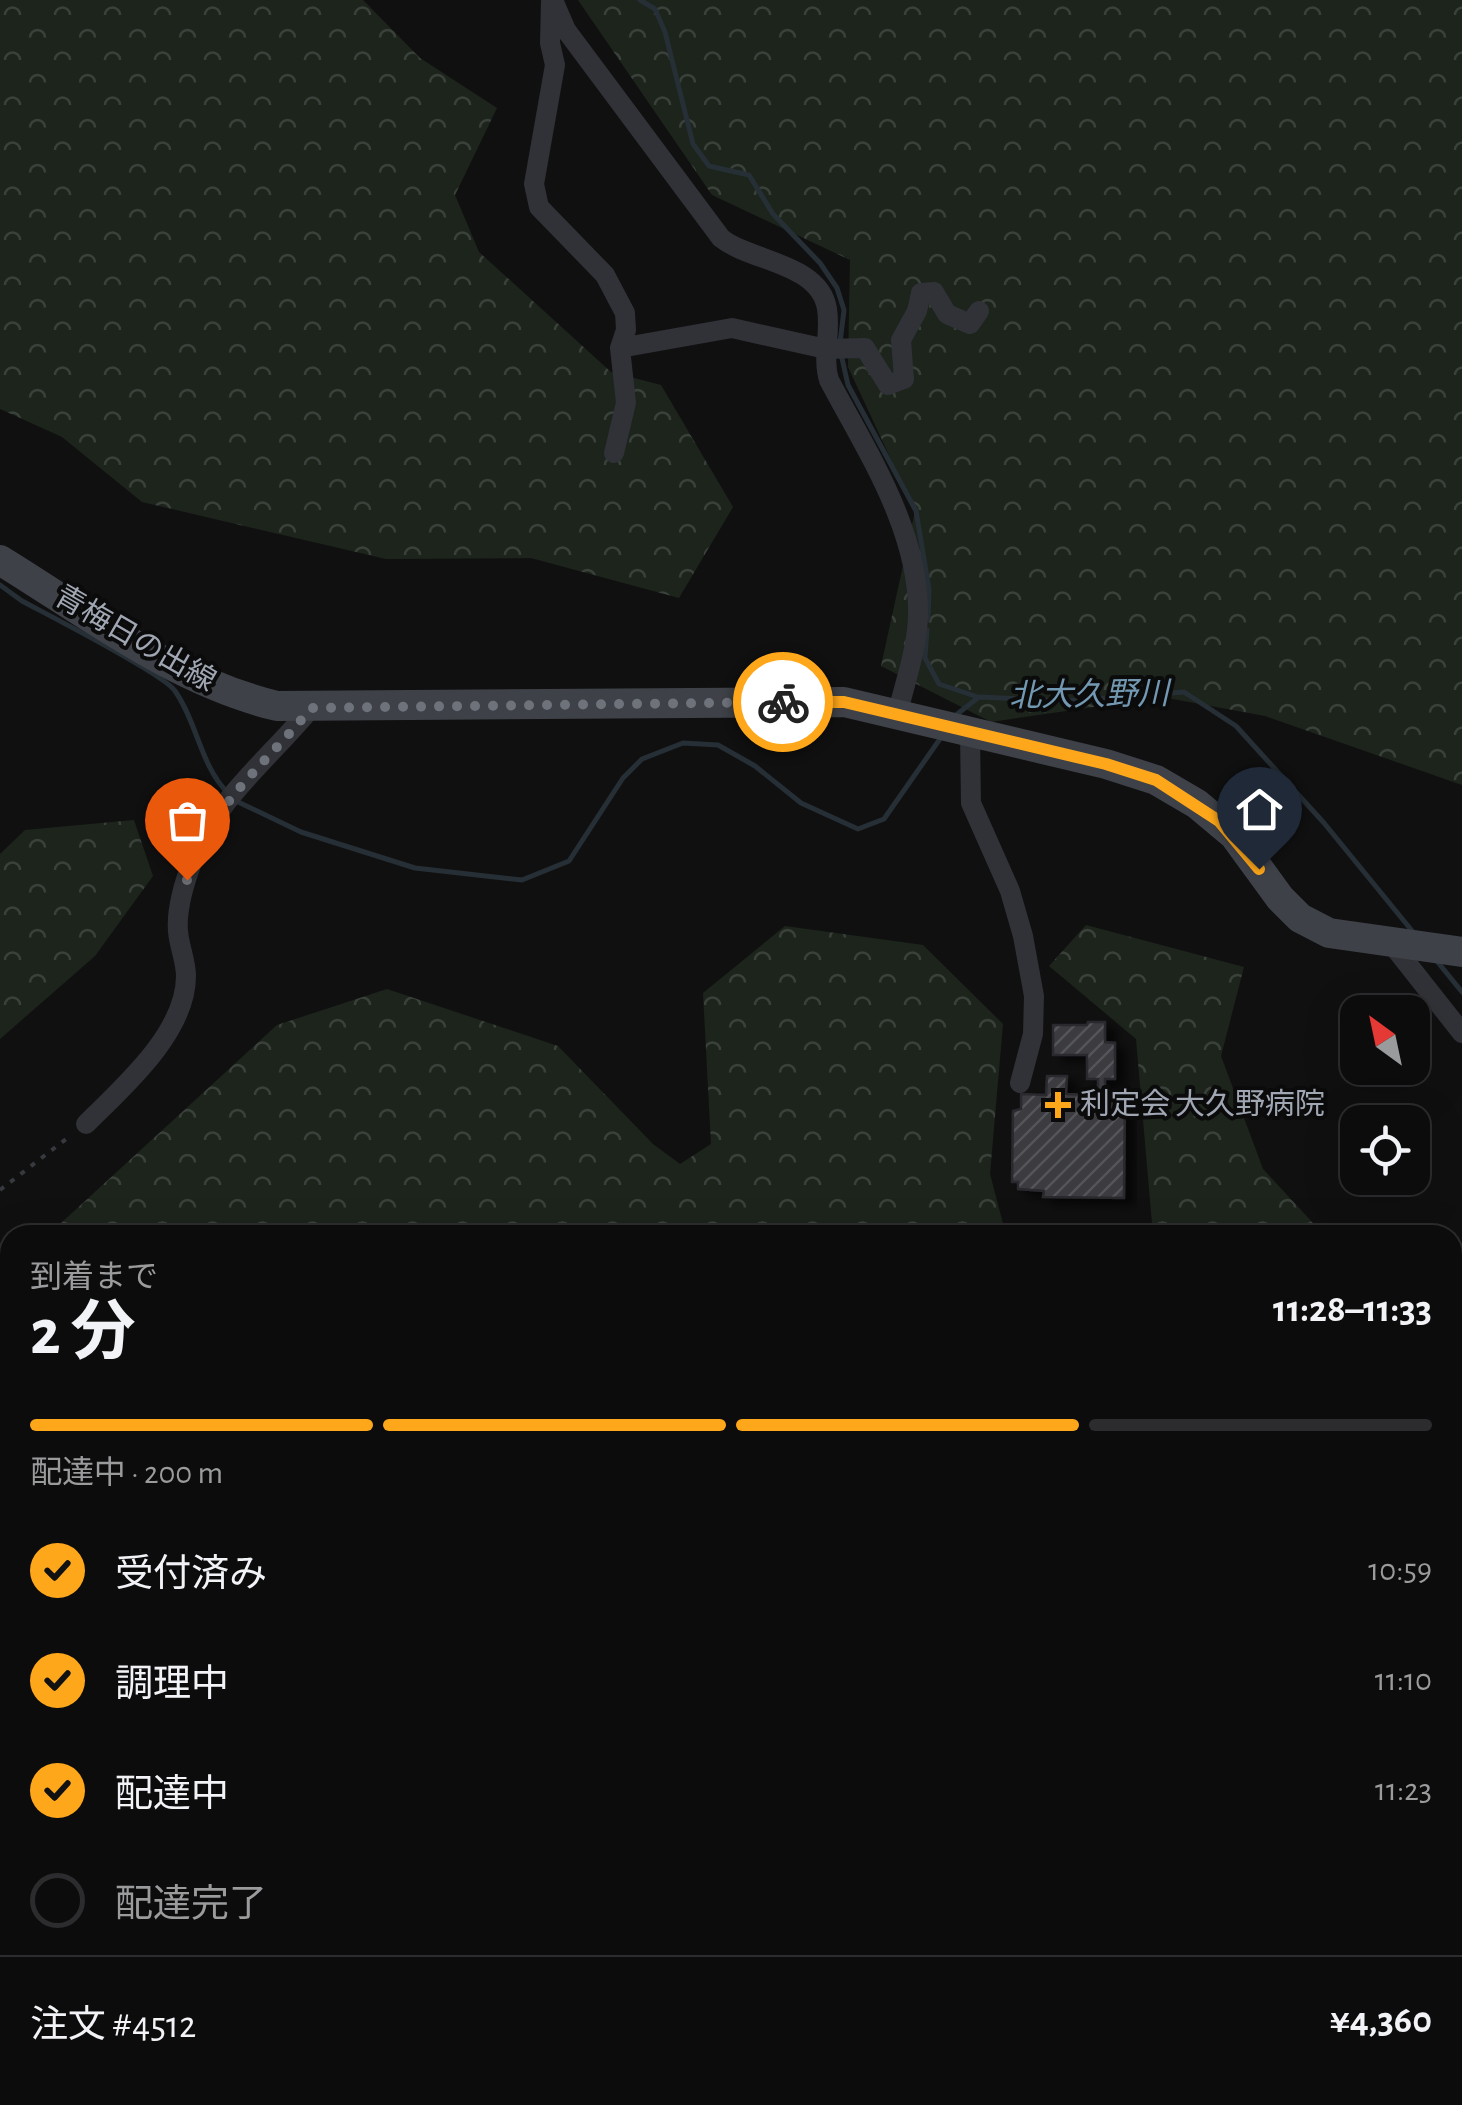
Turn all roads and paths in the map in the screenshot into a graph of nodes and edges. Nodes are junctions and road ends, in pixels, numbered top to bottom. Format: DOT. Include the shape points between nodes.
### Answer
graph roads {
  1 [pos="552,0"];
  2 [pos="979,311"];
  3 [pos="620,348"];
  4 [pos="826,349"];
  5 [pos="614,453"];
  6 [pos="0,560"];
  7 [pos="311,708"];
  8 [pos="897,715"];
  9 [pos="953,729"];
  10 [pos="1426,947"];
  11 [pos="1462,1032"];
  12 [pos="1020,1084"];
  13 [pos="86,1124"];
  14 [pos="0,1190"];
  1 -- 3 [label="street" via="555,64 534,184 539,207 605,275 625,313"];
  1 -- 4 [label="street" via="566,30 721,238 818,287 827,308"];
  2 -- 4 [label="street" via="970,324 947,314 934,292 921,294 901,340 904,379 888,384 865,348"];
  3 -- 4 [label="street" via="732,328"];
  3 -- 5 [label="street" via="626,404"];
  4 -- 8 [label="street" via="829,380 886,487 912,563 918,618"];
  6 -- 7 [label="main road, 青梅日の出線" via="201,681 242,698"];
  7 -- 8 [label="main road, 青梅日の出線" via="844,702"];
  7 -- 13 [label="street" via="224,806 195,855 179,906 186,976 181,1008 129,1081"];
  8 -- 9 [label="main road, 青梅日の出線"];
  9 -- 10 [label="main road, 青梅日の出線" via="1156,780 1234,835 1300,918 1329,933"];
  9 -- 12 [label="street" via="971,803 1023,936 1034,996"];
  10 -- 11 [label="street"];
  13 -- 14 [label="path"];
}
